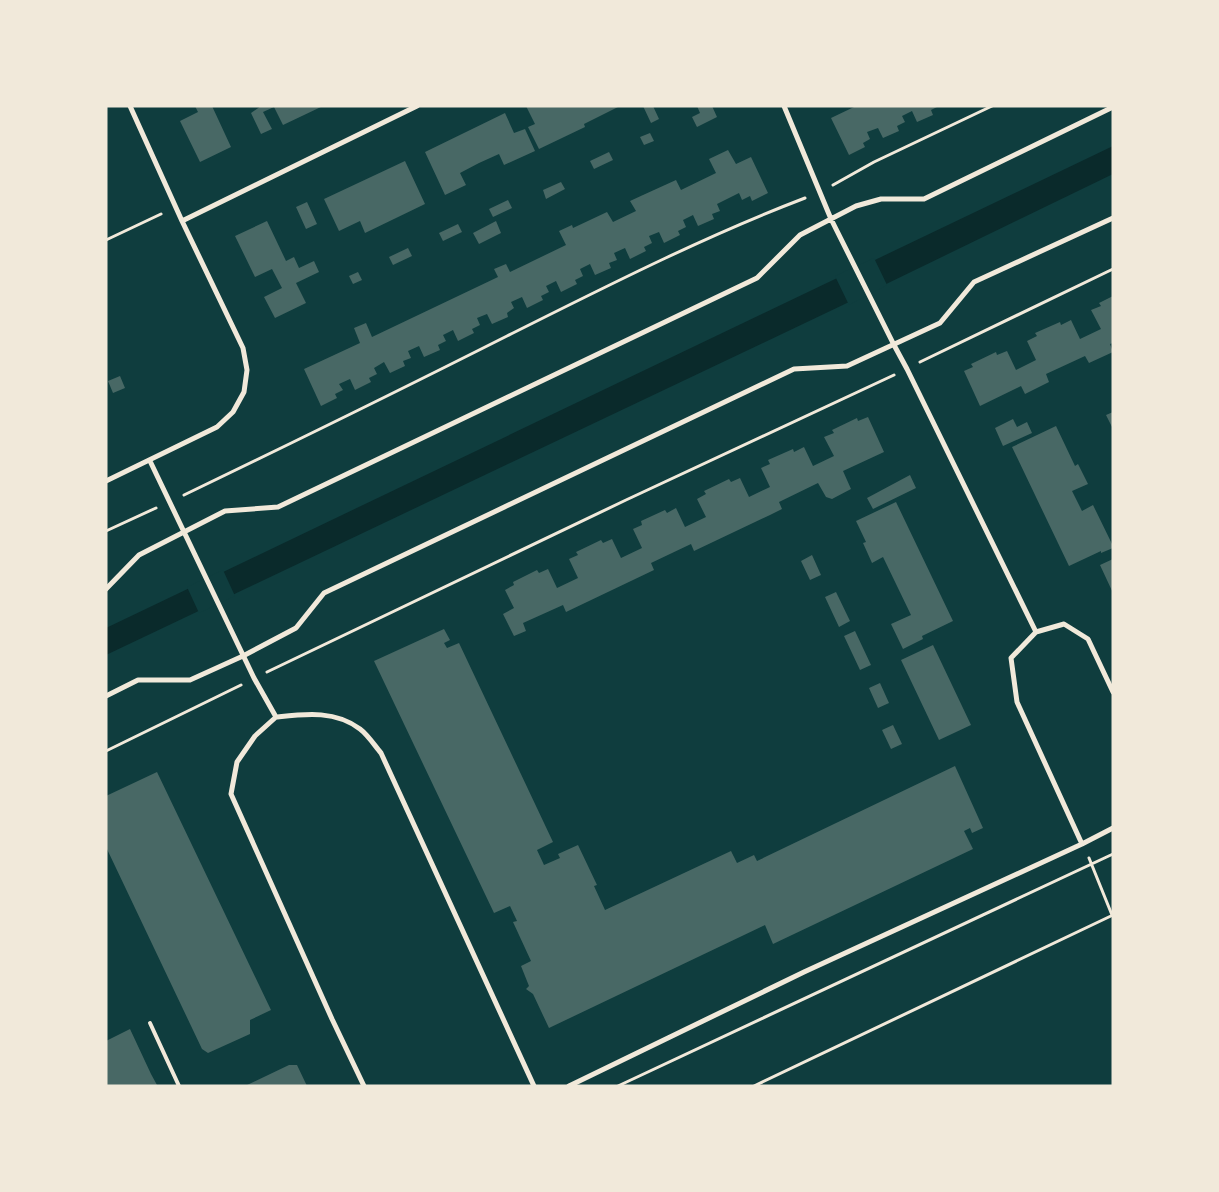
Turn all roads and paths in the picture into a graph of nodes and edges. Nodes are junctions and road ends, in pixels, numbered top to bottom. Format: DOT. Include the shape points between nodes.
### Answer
graph roads {
  1 [pos="130,106"];
  2 [pos="417,106"];
  3 [pos="784,106"];
  4 [pos="992,106"];
  5 [pos="1113,107"];
  6 [pos="820,192"];
  7 [pos="175,207"];
  8 [pos="1113,218"];
  9 [pos="831,219"];
  10 [pos="182,221"];
  11 [pos="106,240"];
  12 [pos="1113,269"];
  13 [pos="894,345"];
  14 [pos="907,369"];
  15 [pos="150,460"];
  16 [pos="106,481"];
  17 [pos="170,502"];
  18 [pos="106,531"];
  19 [pos="184,532"];
  20 [pos="106,589"];
  21 [pos="1036,632"];
  22 [pos="243,656"];
  23 [pos="254,678"];
  24 [pos="1113,692"];
  25 [pos="106,696"];
  26 [pos="276,717"];
  27 [pos="106,751"];
  28 [pos="1113,828"];
  29 [pos="1082,844"];
  30 [pos="1113,854"];
  31 [pos="1092,864"];
  32 [pos="1112,915"];
  33 [pos="150,1023"];
  34 [pos="179,1086"];
  35 [pos="364,1086"];
  36 [pos="534,1086"];
  37 [pos="569,1086"];
  38 [pos="618,1086"];
  39 [pos="754,1086"];
  1 -- 7 [label="street"];
  2 -- 10 [label="street"];
  3 -- 6 [label="street"];
  4 -- 6 [label="path" via="874,162"];
  5 -- 9 [label="street" via="924,199 881,199 856,206"];
  6 -- 9 [label="street"];
  6 -- 17 [label="path" via="756,217 582,299"];
  7 -- 10 [label="street"];
  7 -- 11 [label="path"];
  8 -- 13 [label="street" via="974,282 940,323"];
  9 -- 13 [label="street"];
  9 -- 19 [label="street" via="800,235 757,278 278,507 225,511"];
  10 -- 15 [label="street" via="243,348 247,370 244,392 233,412 217,427"];
  12 -- 14 [label="path"];
  13 -- 14 [label="street"];
  13 -- 22 [label="street" via="847,366 794,369 350,580 324,593 296,628"];
  14 -- 21 [label="street"];
  14 -- 23 [label="path"];
  15 -- 16 [label="street"];
  15 -- 17 [label="street"];
  17 -- 18 [label="path"];
  17 -- 19 [label="street"];
  19 -- 20 [label="street" via="139,555"];
  19 -- 22 [label="street"];
  21 -- 24 [label="street" via="1064,624 1088,640"];
  21 -- 29 [label="street" via="1011,658 1017,702"];
  22 -- 23 [label="street"];
  22 -- 25 [label="street" via="190,680 138,680"];
  23 -- 26 [label="street"];
  23 -- 27 [label="path"];
  26 -- 35 [label="street" via="255,736 237,762 231,794"];
  26 -- 36 [label="street" via="310,714 339,718 361,730 381,753"];
  28 -- 29 [label="street"];
  29 -- 31 [label="path"];
  29 -- 37 [label="street" via="804,972"];
  30 -- 31 [label="path"];
  31 -- 32 [label="path"];
  31 -- 38 [label="path"];
  32 -- 39 [label="path"];
  33 -- 34 [label="lane"];
}
